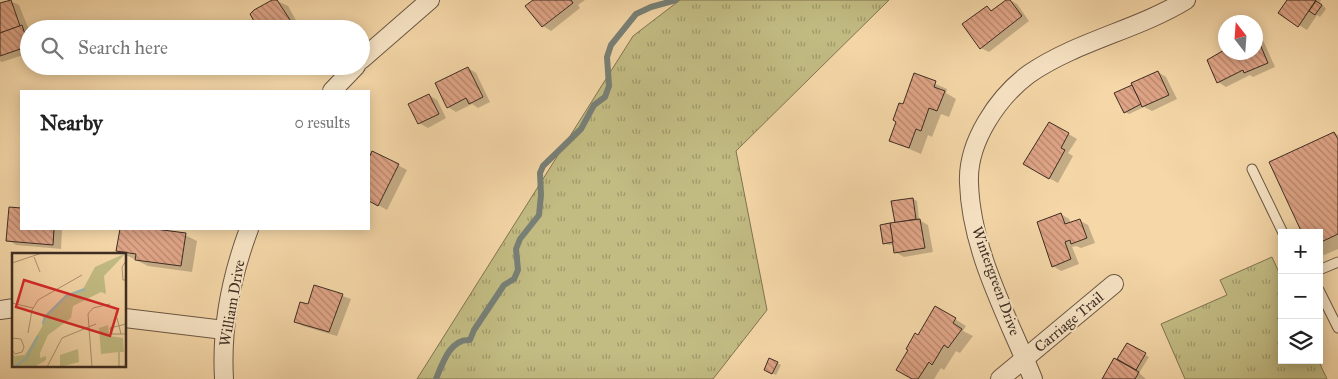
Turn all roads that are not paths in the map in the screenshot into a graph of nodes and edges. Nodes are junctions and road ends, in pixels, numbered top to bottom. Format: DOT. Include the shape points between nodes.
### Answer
graph roads {
  1 [pos="430,0"];
  2 [pos="1186,0"];
  3 [pos="370,52"];
  4 [pos="347,75"];
  5 [pos="333,90"];
  6 [pos="1252,169"];
  7 [pos="1280,229"];
  8 [pos="249,230"];
  9 [pos="1338,262"];
  10 [pos="1323,268"];
  11 [pos="1114,284"];
  12 [pos="1323,298"];
  13 [pos="126,318"];
  14 [pos="1338,328"];
  15 [pos="224,330"];
  16 [pos="1025,358"];
  17 [pos="224,379"];
  18 [pos="1000,379"];
  19 [pos="1033,379"];
  1 -- 3 [label="street"];
  2 -- 16 [label="street, Wintergreen Drive" via="1030,74 990,115 975,149 968,181 972,216 984,257"];
  4 -- 5 [label="street"];
  6 -- 7 [label="lane"];
  8 -- 15 [label="street, William Drive" via="233,280"];
  9 -- 10 [label="lane"];
  11 -- 16 [label="street, Carriage Trail"];
  12 -- 14 [label="lane"];
  13 -- 15 [label="street"];
  15 -- 17 [label="street, William Drive"];
  16 -- 18 [label="street, Carriage Trail"];
  16 -- 19 [label="street, Wintergreen Drive"];
}
